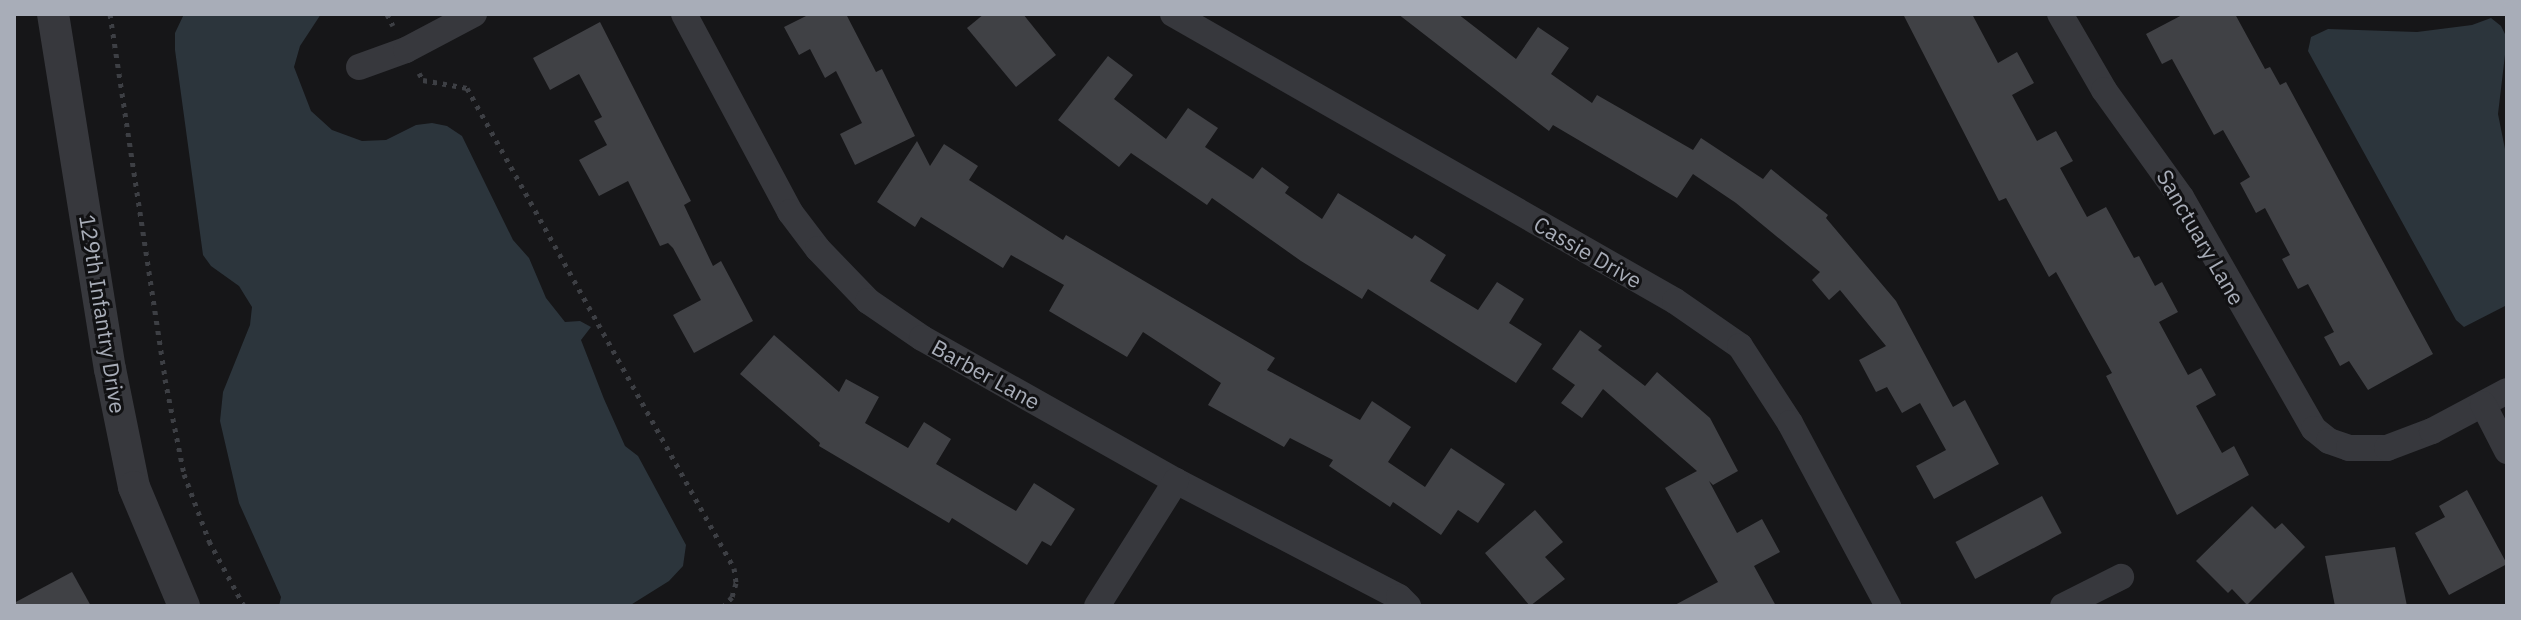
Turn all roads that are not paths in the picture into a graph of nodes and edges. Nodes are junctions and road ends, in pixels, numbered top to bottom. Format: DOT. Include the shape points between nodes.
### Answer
graph roads {
  1 [pos="53,14"];
  2 [pos="474,14"];
  3 [pos="684,14"];
  4 [pos="1173,14"];
  5 [pos="2060,14"];
  6 [pos="359,67"];
  7 [pos="2507,391"];
  8 [pos="2483,404"];
  9 [pos="2507,451"];
  10 [pos="1176,481"];
  11 [pos="2121,577"];
  12 [pos="184,606"];
  13 [pos="1097,606"];
  14 [pos="1408,606"];
  15 [pos="1888,606"];
  16 [pos="2063,606"];
  1 -- 12 [label="street, 129th Infantry Drive" via="134,487"];
  2 -- 6 [label="street" via="406,50"];
  3 -- 10 [label="street, Barber Lane" via="790,212 868,301 922,338"];
  4 -- 15 [label="street, Cassie Drive" via="1675,301 1740,346 1790,423"];
  5 -- 8 [label="street, Sanctuary Lane" via="2104,90 2181,197 2302,414 2329,441 2349,448 2387,448"];
  7 -- 8 [label="street"];
  8 -- 9 [label="street"];
  10 -- 13 [label="street"];
  10 -- 14 [label="street, Barber Lane"];
  11 -- 16 [label="street"];
}
